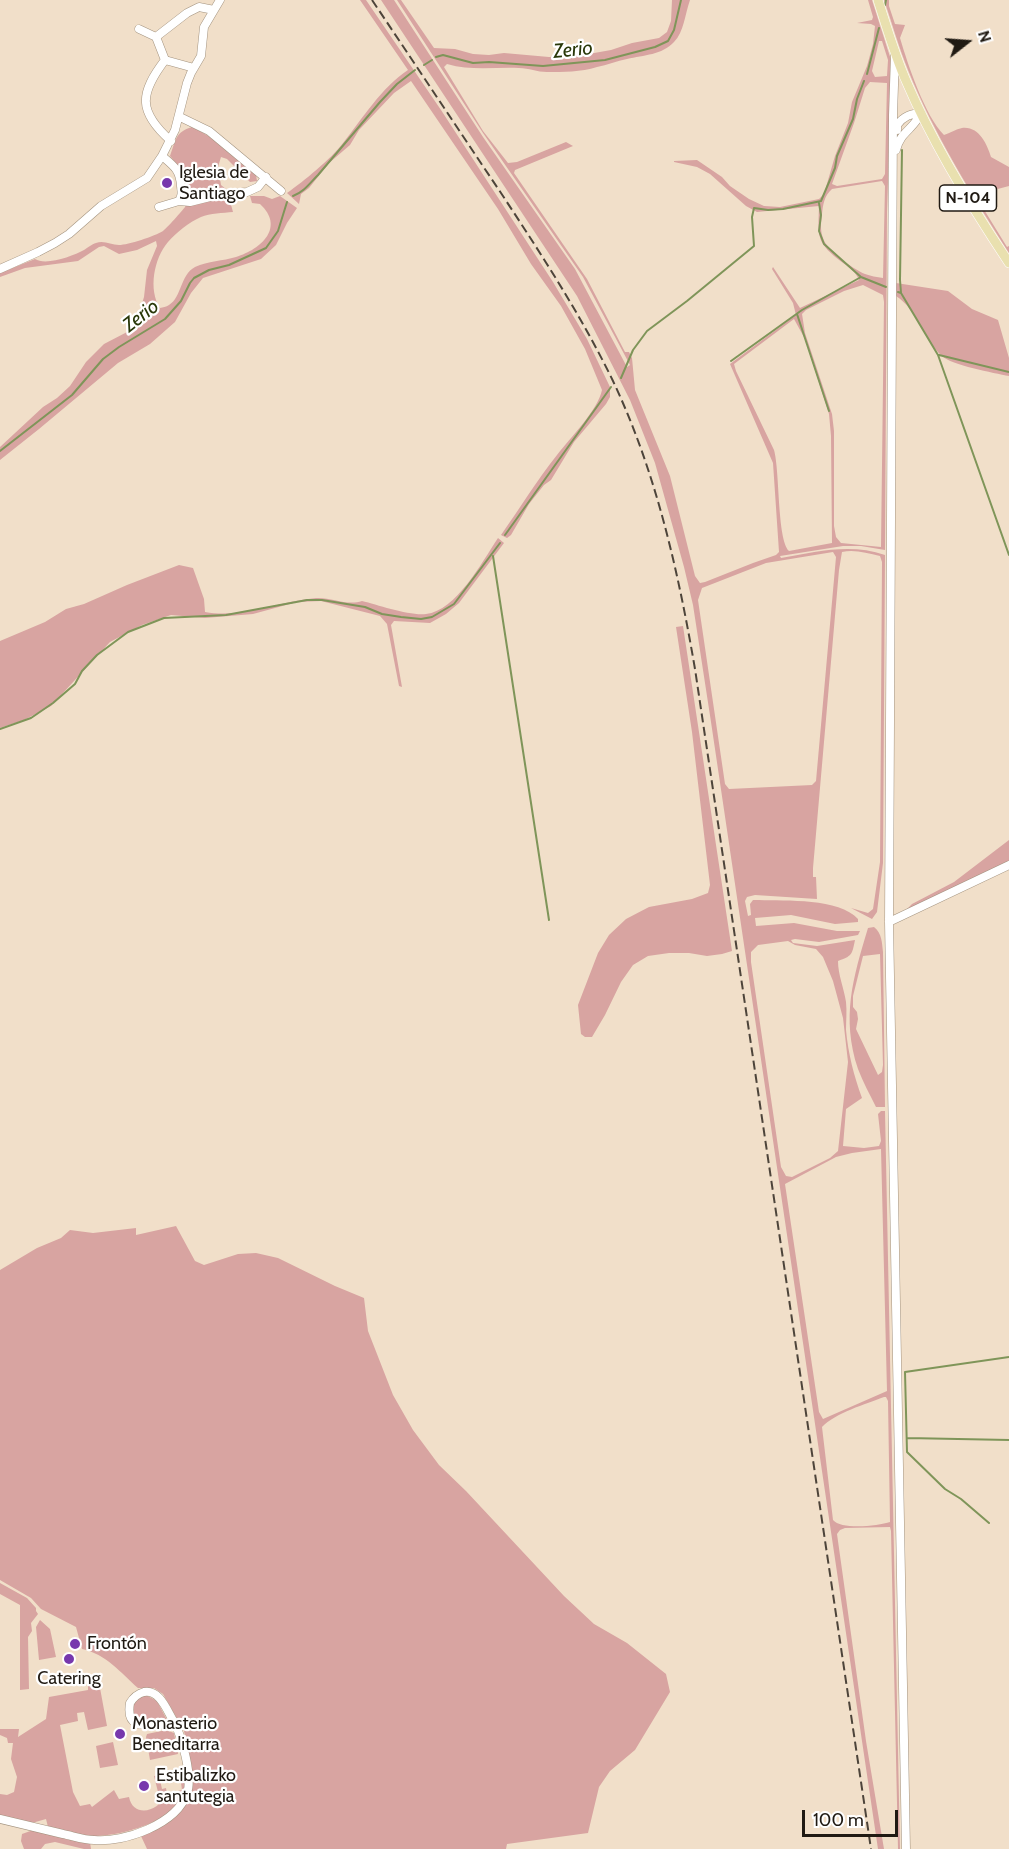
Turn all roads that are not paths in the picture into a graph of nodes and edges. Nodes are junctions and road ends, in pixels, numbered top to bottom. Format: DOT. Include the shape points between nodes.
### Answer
graph roads {
  1 [pos="220,0"];
  2 [pos="878,0"];
  3 [pos="214,10"];
  4 [pos="140,29"];
  5 [pos="156,37"];
  6 [pos="895,53"];
  7 [pos="165,60"];
  8 [pos="194,68"];
  9 [pos="921,113"];
  10 [pos="180,117"];
  11 [pos="901,130"];
  12 [pos="930,131"];
  13 [pos="171,141"];
  14 [pos="162,156"];
  15 [pos="266,177"];
  16 [pos="281,191"];
  17 [pos="178,201"];
  18 [pos="159,207"];
  19 [pos="1009,263"];
  20 [pos="0,269"];
  21 [pos="1009,865"];
  22 [pos="889,922"];
  23 [pos="176,1726"];
  24 [pos="0,1819"];
  25 [pos="906,1849"];
  1 -- 3 [label="street"];
  2 -- 6 [label="main road, N-104"];
  3 -- 5 [label="street" via="199,7"];
  3 -- 8 [label="street" via="204,27 201,56"];
  4 -- 5 [label="street"];
  5 -- 7 [label="street"];
  6 -- 9 [label="main road, N-104"];
  6 -- 11 [label="street"];
  7 -- 8 [label="street"];
  7 -- 13 [label="street" via="148,87 145,102 159,131"];
  8 -- 10 [label="street"];
  9 -- 11 [label="street"];
  9 -- 11 [label="street" via="901,119"];
  9 -- 12 [label="main road, N-104"];
  10 -- 13 [label="street"];
  10 -- 15 [label="street" via="209,131"];
  11 -- 12 [label="street"];
  11 -- 22 [label="street" via="894,157"];
  12 -- 19 [label="main road, N-104"];
  13 -- 14 [label="street"];
  14 -- 17 [label="street" via="180,175 182,195"];
  14 -- 20 [label="street" via="147,178 101,206 69,234"];
  15 -- 16 [label="street"];
  15 -- 17 [label="street" via="247,192"];
  17 -- 18 [label="street"];
  21 -- 22 [label="street"];
  22 -- 25 [label="street"];
  23 -- 23 [label="street" via="155,1694 139,1694 130,1703 131,1716 139,1725"];
  23 -- 24 [label="street" via="188,1790 182,1803 148,1831 96,1841"];
}
